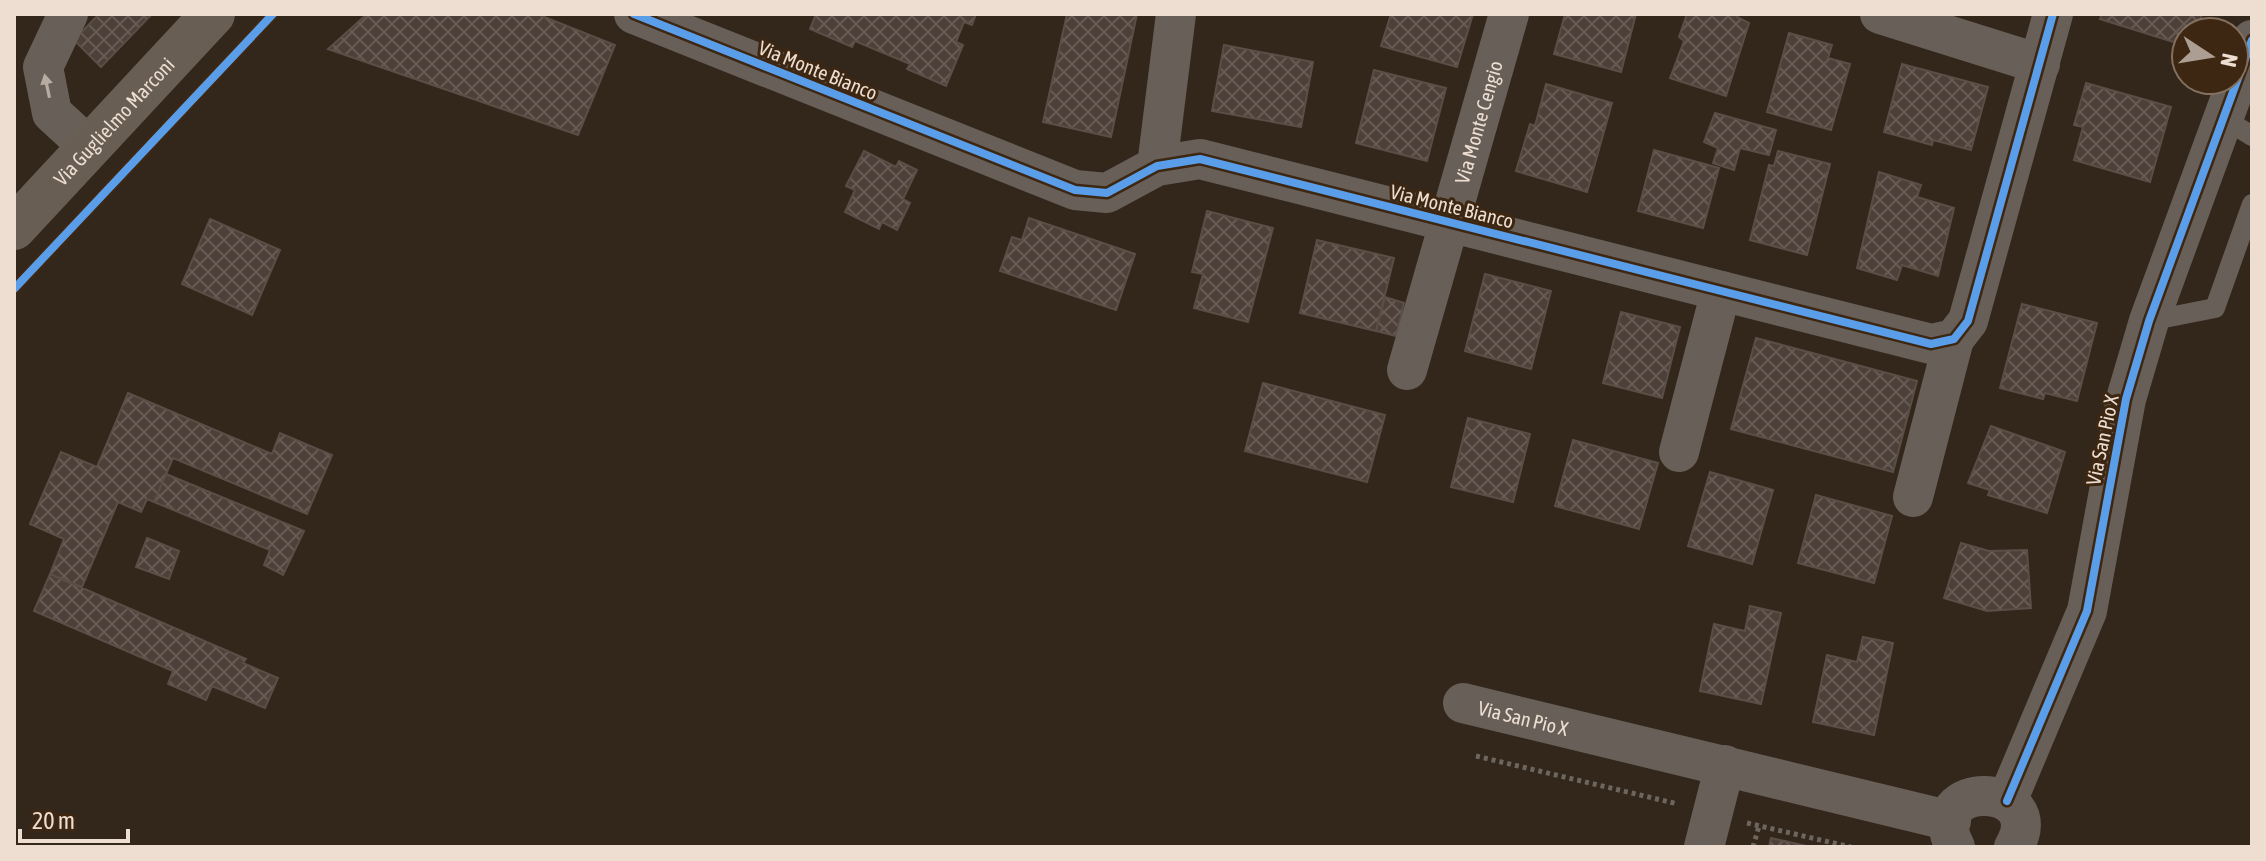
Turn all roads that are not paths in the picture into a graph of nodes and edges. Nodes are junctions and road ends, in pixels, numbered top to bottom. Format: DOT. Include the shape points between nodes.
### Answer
graph roads {
  1 [pos="68,14"];
  2 [pos="213,14"];
  3 [pos="634,14"];
  4 [pos="1176,14"];
  5 [pos="1509,14"];
  6 [pos="1880,14"];
  7 [pos="2053,14"];
  8 [pos="2252,40"];
  9 [pos="2040,64"];
  10 [pos="2238,127"];
  11 [pos="89,147"];
  12 [pos="1157,166"];
  13 [pos="2252,204"];
  14 [pos="1450,222"];
  15 [pos="14,228"];
  16 [pos="1721,291"];
  17 [pos="2149,321"];
  18 [pos="1954,339"];
  19 [pos="1407,370"];
  20 [pos="1679,452"];
  21 [pos="1913,497"];
  22 [pos="1463,703"];
  23 [pos="1725,765"];
  24 [pos="2007,801"];
  25 [pos="1953,834"];
  26 [pos="1704,847"];
  27 [pos="2014,847"];
  11 -- 1 [label="street, one-way" via="52,113 43,67"];
  2 -- 11 [label="main road, Via Guglielmo Marconi"];
  3 -- 12 [label="street, Via Monte Bianco" via="1075,190 1107,193"];
  4 -- 12 [label="street"];
  5 -- 14 [label="street, Via Monte Cengio"];
  6 -- 9 [label="street"];
  7 -- 9 [label="street"];
  8 -- 10 [label="street, Via San Pio X"];
  9 -- 18 [label="street" via="1968,321"];
  10 -- 17 [label="street, Via San Pio X"];
  11 -- 15 [label="main road, Via Guglielmo Marconi"];
  12 -- 14 [label="street, Via Monte Bianco" via="1200,159"];
  13 -- 17 [label="lane" via="2215,308"];
  14 -- 16 [label="street, Via Monte Bianco"];
  14 -- 19 [label="street, Via Monte Cengio"];
  16 -- 18 [label="street, Via Monte Bianco" via="1931,344"];
  16 -- 20 [label="street"];
  17 -- 24 [label="street, Via San Pio X" via="2126,399 2087,611"];
  18 -- 21 [label="street"];
  22 -- 23 [label="street, Via San Pio X"];
  23 -- 25 [label="street, Via San Pio X"];
  23 -- 26 [label="street"];
  24 -- 25 [label="street, Via San Pio X" via="1985,793 1973,795 1955,810"];
  24 -- 27 [label="street" via="2019,820"];
}
